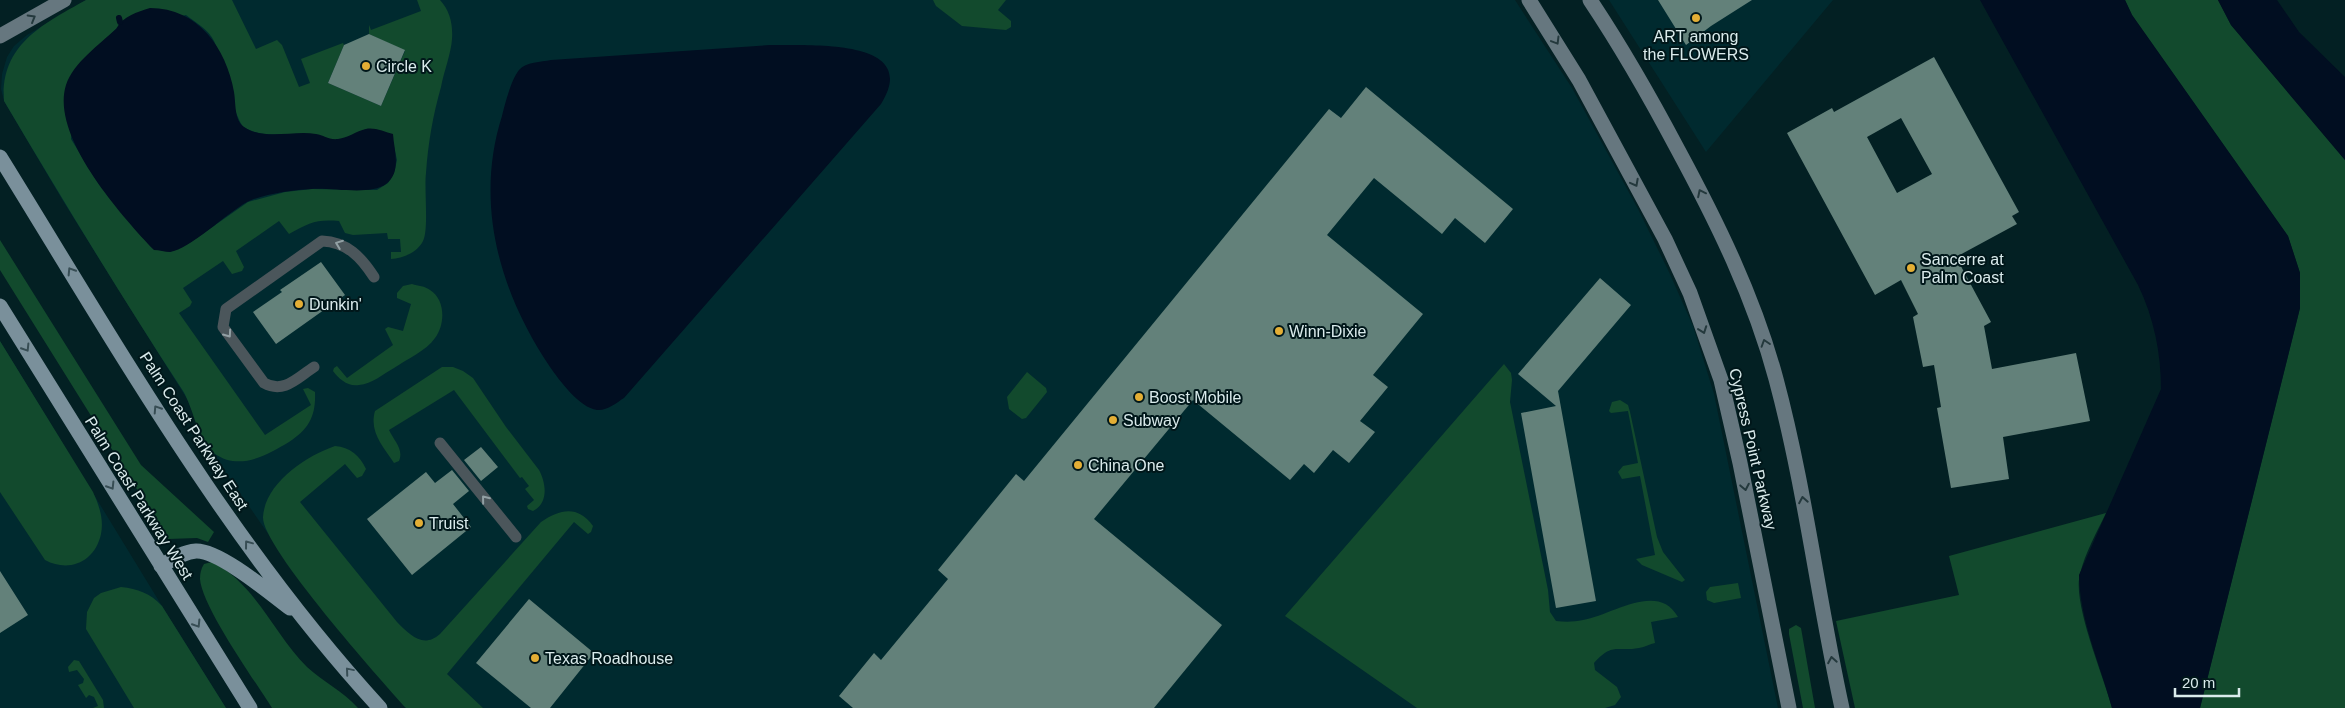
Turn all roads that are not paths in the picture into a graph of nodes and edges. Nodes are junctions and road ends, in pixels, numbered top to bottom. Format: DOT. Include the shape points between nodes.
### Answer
graph roads {
  1 [pos="64,0"];
  2 [pos="1529,0"];
  3 [pos="1590,0"];
  4 [pos="0,36"];
  5 [pos="0,157"];
  6 [pos="374,276"];
  7 [pos="0,306"];
  8 [pos="314,367"];
  9 [pos="440,443"];
  10 [pos="516,537"];
  11 [pos="161,566"];
  12 [pos="304,617"];
  13 [pos="250,708"];
  14 [pos="380,708"];
  15 [pos="1789,708"];
  16 [pos="1842,708"];
  4 -- 1 [label="street, one-way"];
  2 -- 15 [label="street, Cypress Point Parkway, one-way" via="1579,80 1631,174 1693,302 1721,380"];
  16 -- 3 [label="street, one-way" via="1792,445 1761,330 1697,185 1637,76"];
  12 -- 5 [label="main road, Palm Coast Parkway East, one-way" via="242,535 182,447"];
  6 -- 8 [label="lane, one-way" via="350,249 332,241 322,241 226,309 223,327 264,383 274,388 284,386"];
  7 -- 11 [label="main road, Palm Coast Parkway West, one-way"];
  10 -- 9 [label="lane, one-way"];
  11 -- 12 [label="main road" via="178,555 208,552"];
  11 -- 13 [label="main road, Palm Coast Parkway West, one-way"];
  14 -- 12 [label="main road, Palm Coast Parkway East, one-way"];
}
